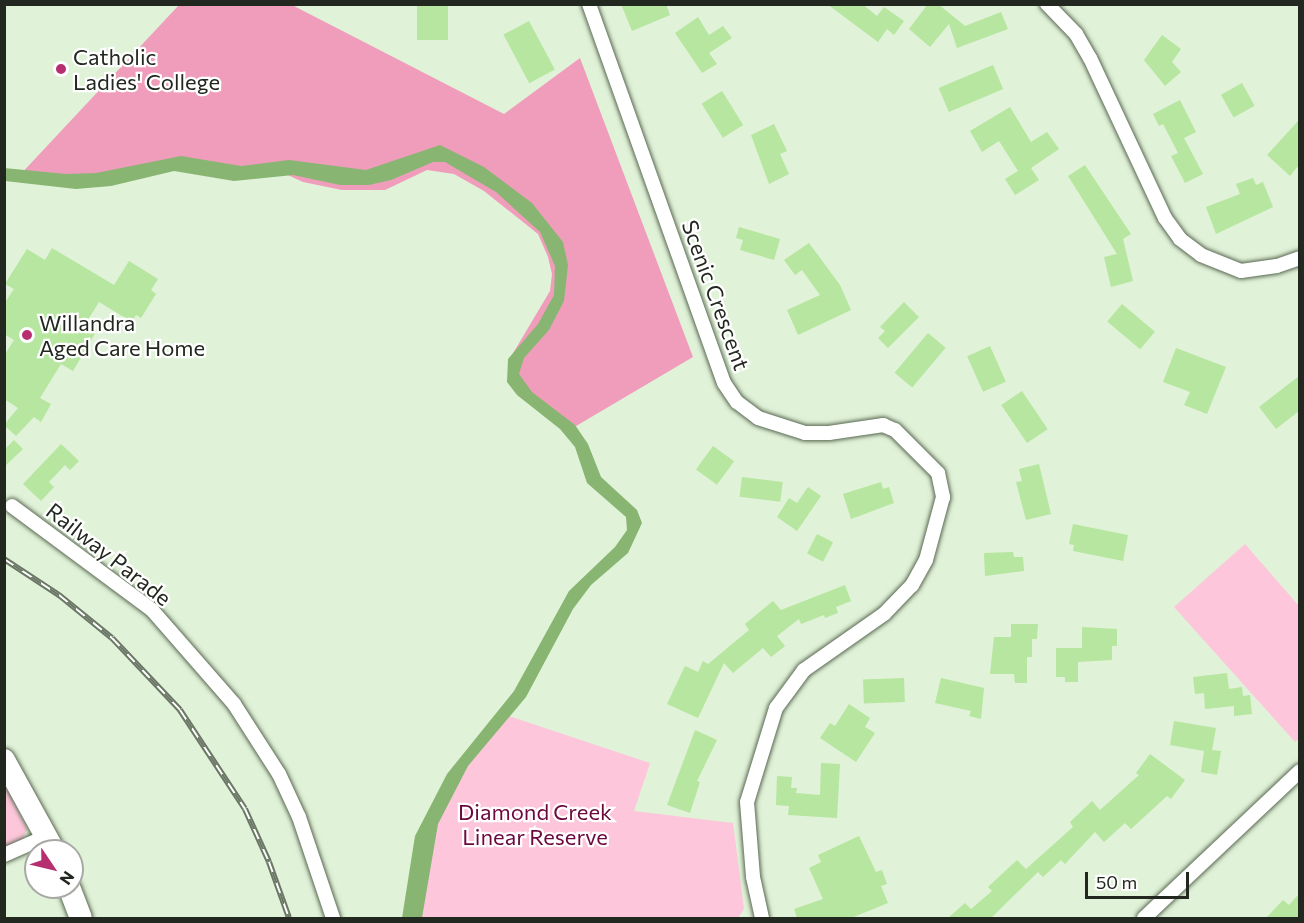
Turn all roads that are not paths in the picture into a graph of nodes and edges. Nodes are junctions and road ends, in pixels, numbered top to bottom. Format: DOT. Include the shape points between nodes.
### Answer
graph roads {
  1 [pos="589,4"];
  2 [pos="1047,4"];
  3 [pos="1299,258"];
  4 [pos="12,506"];
  5 [pos="4,760"];
  6 [pos="1299,771"];
  7 [pos="47,839"];
  8 [pos="24,850"];
  9 [pos="4,855"];
  10 [pos="74,899"];
  11 [pos="81,918"];
  12 [pos="333,918"];
  13 [pos="762,918"];
  14 [pos="1144,918"];
  1 -- 13 [label="street, Scenic Crescent" via="724,383 737,402 758,418 805,433 889,427 927,458 938,473 943,497 926,560 912,585 884,614 804,670 776,708 747,802 753,877"];
  2 -- 3 [label="street" via="1076,34 1090,58 1165,218 1180,239 1201,255 1241,271"];
  4 -- 12 [label="street, Railway Parade" via="152,610 234,704 279,774 299,817"];
  5 -- 7 [label="main road"];
  6 -- 14 [label="street"];
  8 -- 9 [label="street"];
  10 -- 11 [label="main road"];
}
